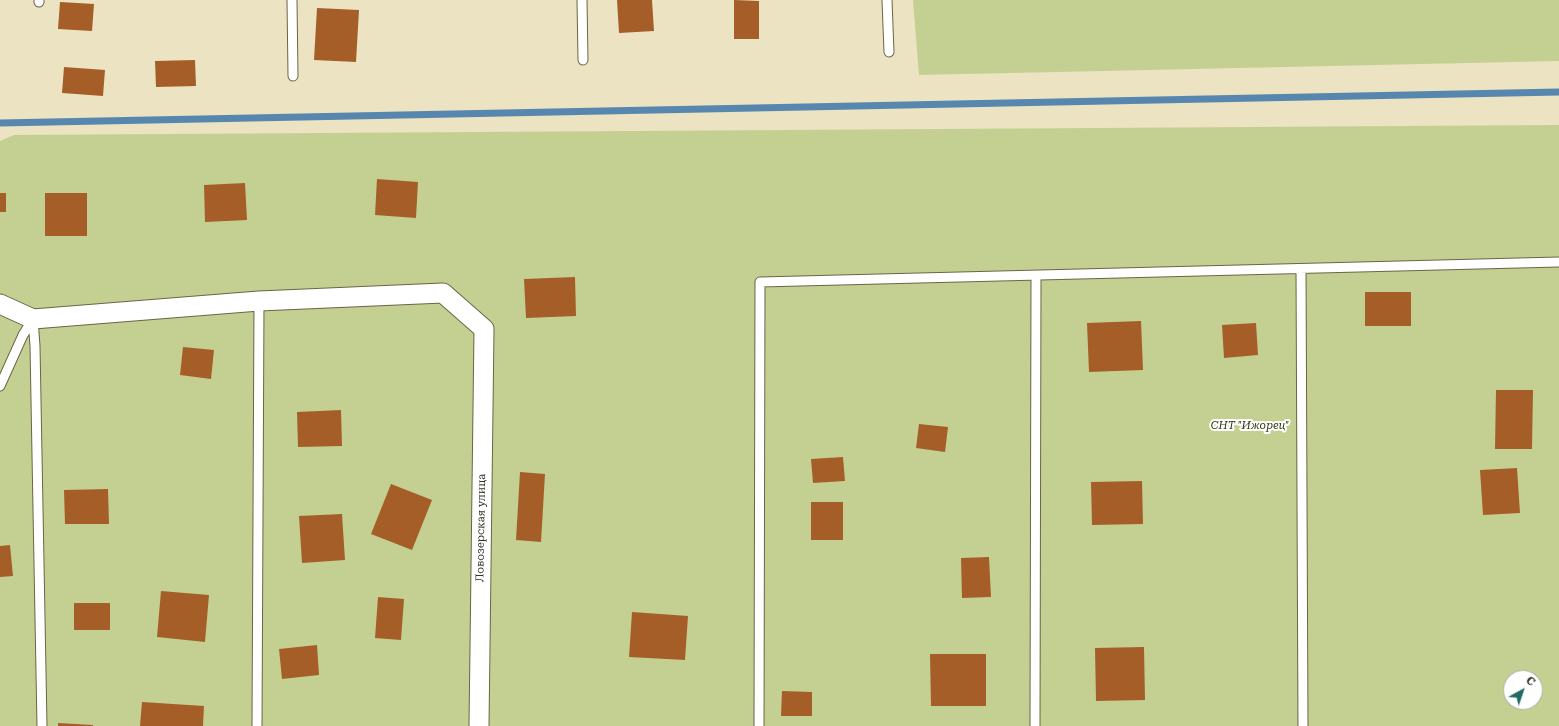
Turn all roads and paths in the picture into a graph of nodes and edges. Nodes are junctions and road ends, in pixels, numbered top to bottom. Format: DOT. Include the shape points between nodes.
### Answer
graph roads {
  1 [pos="292,0"];
  2 [pos="582,0"];
  3 [pos="887,0"];
  4 [pos="889,52"];
  5 [pos="583,60"];
  6 [pos="293,76"];
  7 [pos="1559,262"];
  8 [pos="1302,269"];
  9 [pos="1036,276"];
  10 [pos="259,301"];
  11 [pos="0,304"];
  12 [pos="33,318"];
  13 [pos="0,386"];
  14 [pos="42,726"];
  15 [pos="257,726"];
  16 [pos="479,726"];
  17 [pos="759,726"];
  18 [pos="1035,726"];
  19 [pos="1303,726"];
  1 -- 6 [label="lane"];
  2 -- 5 [label="lane"];
  3 -- 4 [label="lane"];
  7 -- 8 [label="lane"];
  8 -- 9 [label="lane"];
  8 -- 19 [label="lane"];
  9 -- 17 [label="lane" via="760,282"];
  9 -- 18 [label="lane"];
  10 -- 12 [label="street"];
  10 -- 15 [label="lane"];
  10 -- 16 [label="street, Ловозерская улица" via="443,293 484,329"];
  11 -- 12 [label="street"];
  12 -- 13 [label="lane"];
  12 -- 14 [label="lane"];
}
